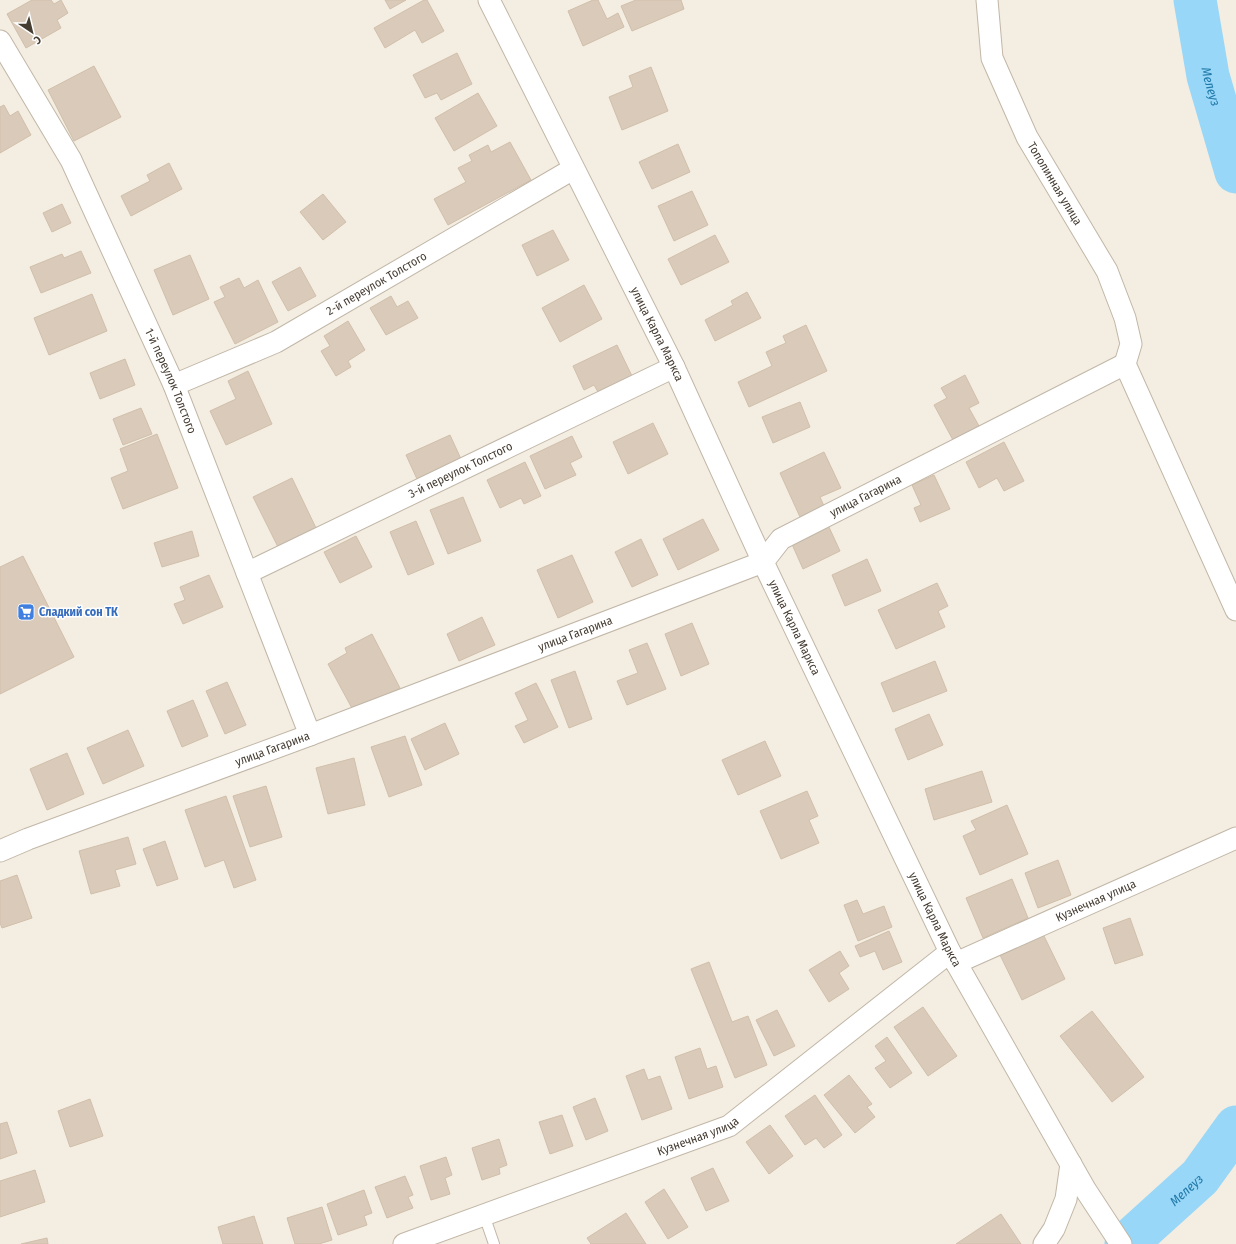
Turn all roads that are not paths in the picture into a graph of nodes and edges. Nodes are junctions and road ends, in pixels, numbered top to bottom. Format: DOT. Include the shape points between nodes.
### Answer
graph roads {
  1 [pos="489,0"];
  2 [pos="988,0"];
  3 [pos="0,41"];
  4 [pos="573,169"];
  5 [pos="1125,364"];
  6 [pos="674,367"];
  7 [pos="174,385"];
  8 [pos="763,562"];
  9 [pos="248,573"];
  10 [pos="1236,610"];
  11 [pos="310,735"];
  12 [pos="1236,838"];
  13 [pos="0,851"];
  14 [pos="953,958"];
  15 [pos="1071,1164"];
  16 [pos="484,1215"];
  17 [pos="404,1244"];
  18 [pos="494,1244"];
  19 [pos="1044,1244"];
  20 [pos="1121,1244"];
  1 -- 4 [label="street, улица Карла Маркса"];
  2 -- 5 [label="street, Тополинная улица" via="992,58 1027,137 1107,271 1125,318 1131,344"];
  3 -- 7 [label="street, 1-й переулок Толстого" via="71,160"];
  4 -- 6 [label="street, улица Карла Маркса"];
  4 -- 7 [label="street, 2-й переулок Толстого" via="276,342"];
  5 -- 8 [label="street, улица Гагарина" via="781,539"];
  5 -- 10 [label="street"];
  6 -- 8 [label="street, улица Карла Маркса"];
  6 -- 9 [label="street, 3-й переулок Толстого"];
  7 -- 9 [label="street, 1-й переулок Толстого"];
  8 -- 11 [label="street, улица Гагарина"];
  8 -- 14 [label="street, улица Карла Маркса"];
  9 -- 11 [label="street, 1-й переулок Толстого"];
  11 -- 13 [label="street, улица Гагарина"];
  12 -- 14 [label="street, Кузнечная улица"];
  14 -- 15 [label="street, улица Карла Маркса"];
  14 -- 16 [label="street, Кузнечная улица" via="729,1126"];
  15 -- 19 [label="street" via="1066,1199 1054,1229"];
  15 -- 20 [label="street, улица Карла Маркса"];
  16 -- 17 [label="street, Кузнечная улица"];
  16 -- 18 [label="lane"];
}
